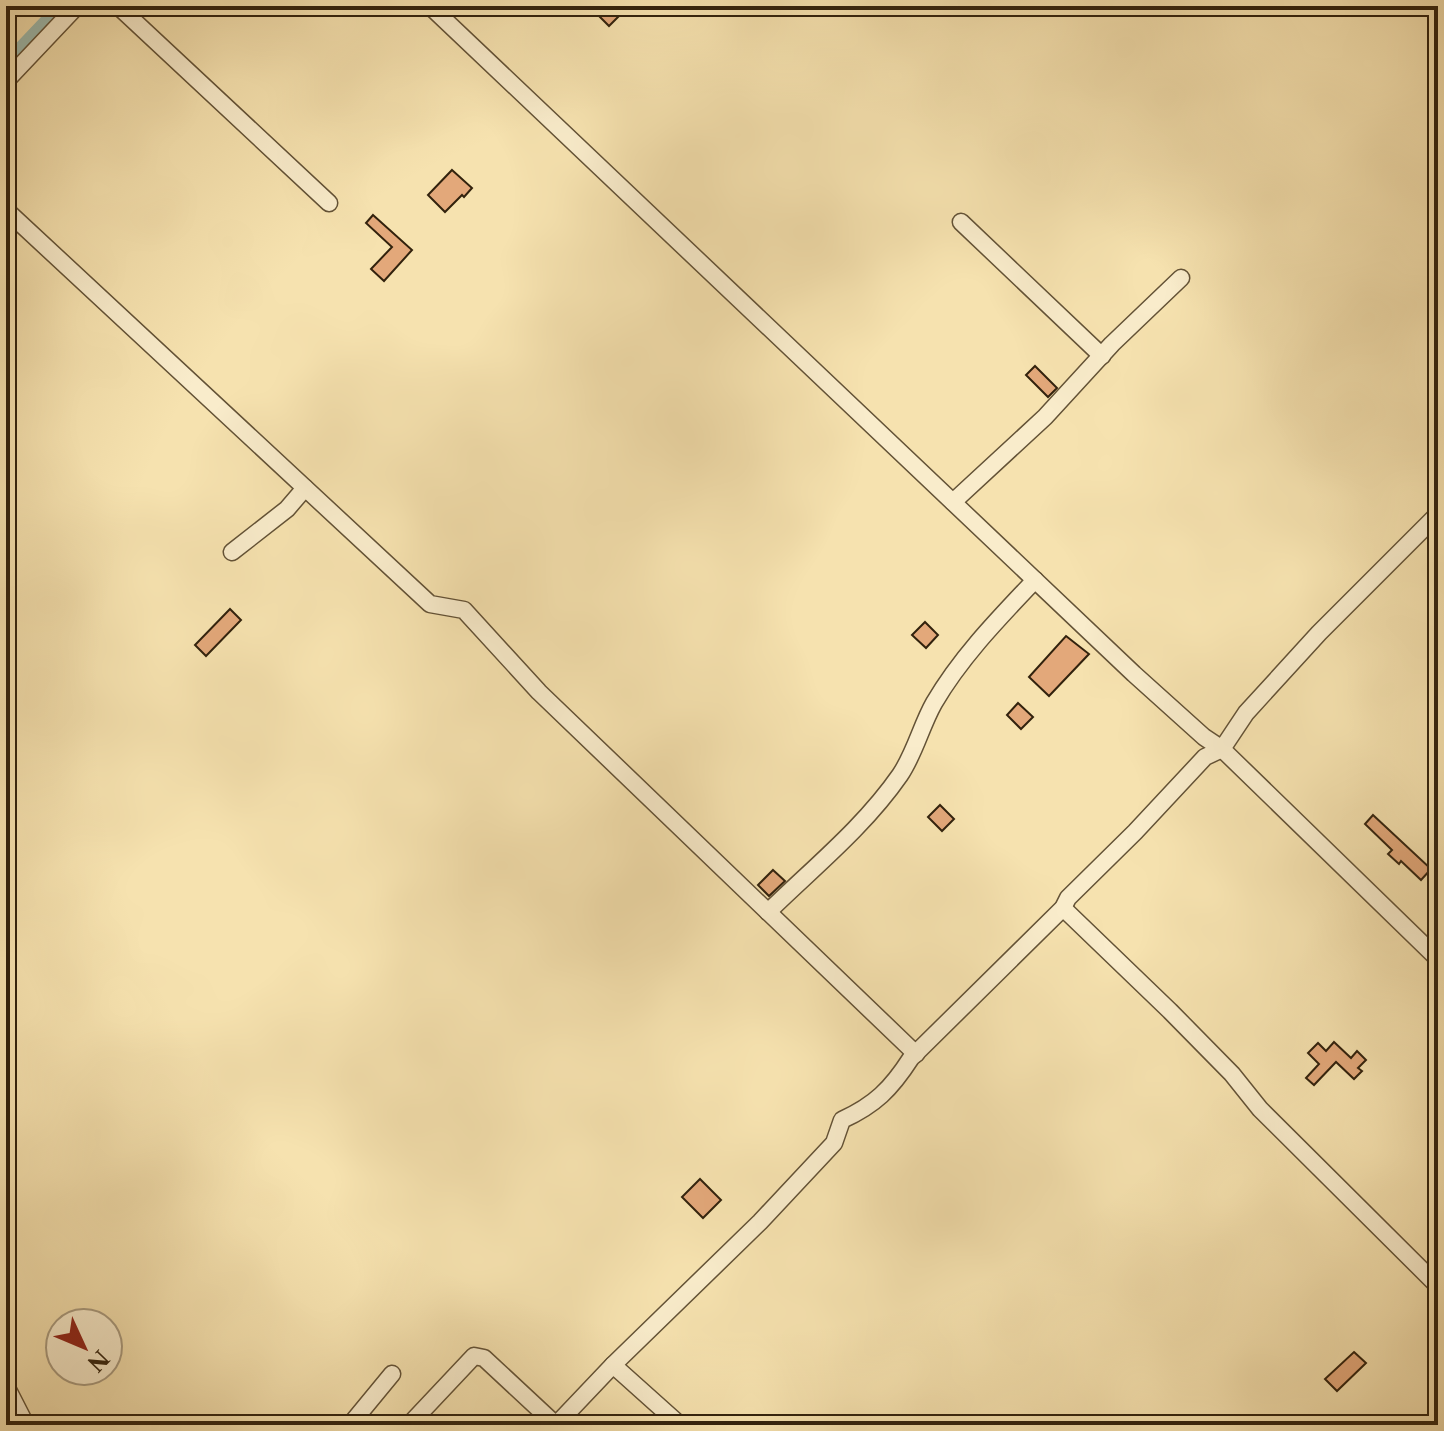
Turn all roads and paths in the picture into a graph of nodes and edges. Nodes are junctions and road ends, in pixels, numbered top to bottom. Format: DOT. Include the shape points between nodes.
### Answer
graph roads {
  1 [pos="77,6"];
  2 [pos="118,6"];
  3 [pos="430,6"];
  4 [pos="6,81"];
  5 [pos="329,203"];
  6 [pos="6,210"];
  7 [pos="961,222"];
  8 [pos="1181,278"];
  9 [pos="1102,356"];
  10 [pos="305,488"];
  11 [pos="953,502"];
  12 [pos="1438,514"];
  13 [pos="232,552"];
  14 [pos="1035,580"];
  15 [pos="1222,749"];
  16 [pos="1063,908"];
  17 [pos="768,912"];
  18 [pos="1438,959"];
  19 [pos="916,1054"];
  20 [pos="1438,1286"];
  21 [pos="613,1365"];
  22 [pos="392,1374"];
  23 [pos="6,1386"];
  24 [pos="23,1424"];
  25 [pos="350,1425"];
  26 [pos="409,1425"];
  27 [pos="556,1425"];
  28 [pos="680,1425"];
  1 -- 4 [label="street"];
  2 -- 5 [label="street"];
  3 -- 11 [label="street"];
  6 -- 10 [label="street"];
  7 -- 9 [label="street"];
  8 -- 9 [label="street"];
  9 -- 11 [label="street"];
  10 -- 13 [label="street"];
  10 -- 17 [label="street" via="430,604 464,610 539,692"];
  11 -- 14 [label="street"];
  12 -- 15 [label="street" via="1319,633 1246,713"];
  14 -- 15 [label="street"];
  14 -- 17 [label="street" via="959,665 902,773 873,810"];
  15 -- 16 [label="street" via="1205,757"];
  15 -- 18 [label="street"];
  16 -- 19 [label="street"];
  16 -- 20 [label="street"];
  17 -- 19 [label="street"];
  19 -- 21 [label="street" via="863,1112 842,1120 834,1143"];
  21 -- 27 [label="street"];
  21 -- 28 [label="street"];
  22 -- 25 [label="street"];
  23 -- 24 [label="street"];
  26 -- 27 [label="street" via="474,1356 484,1358"];
}
